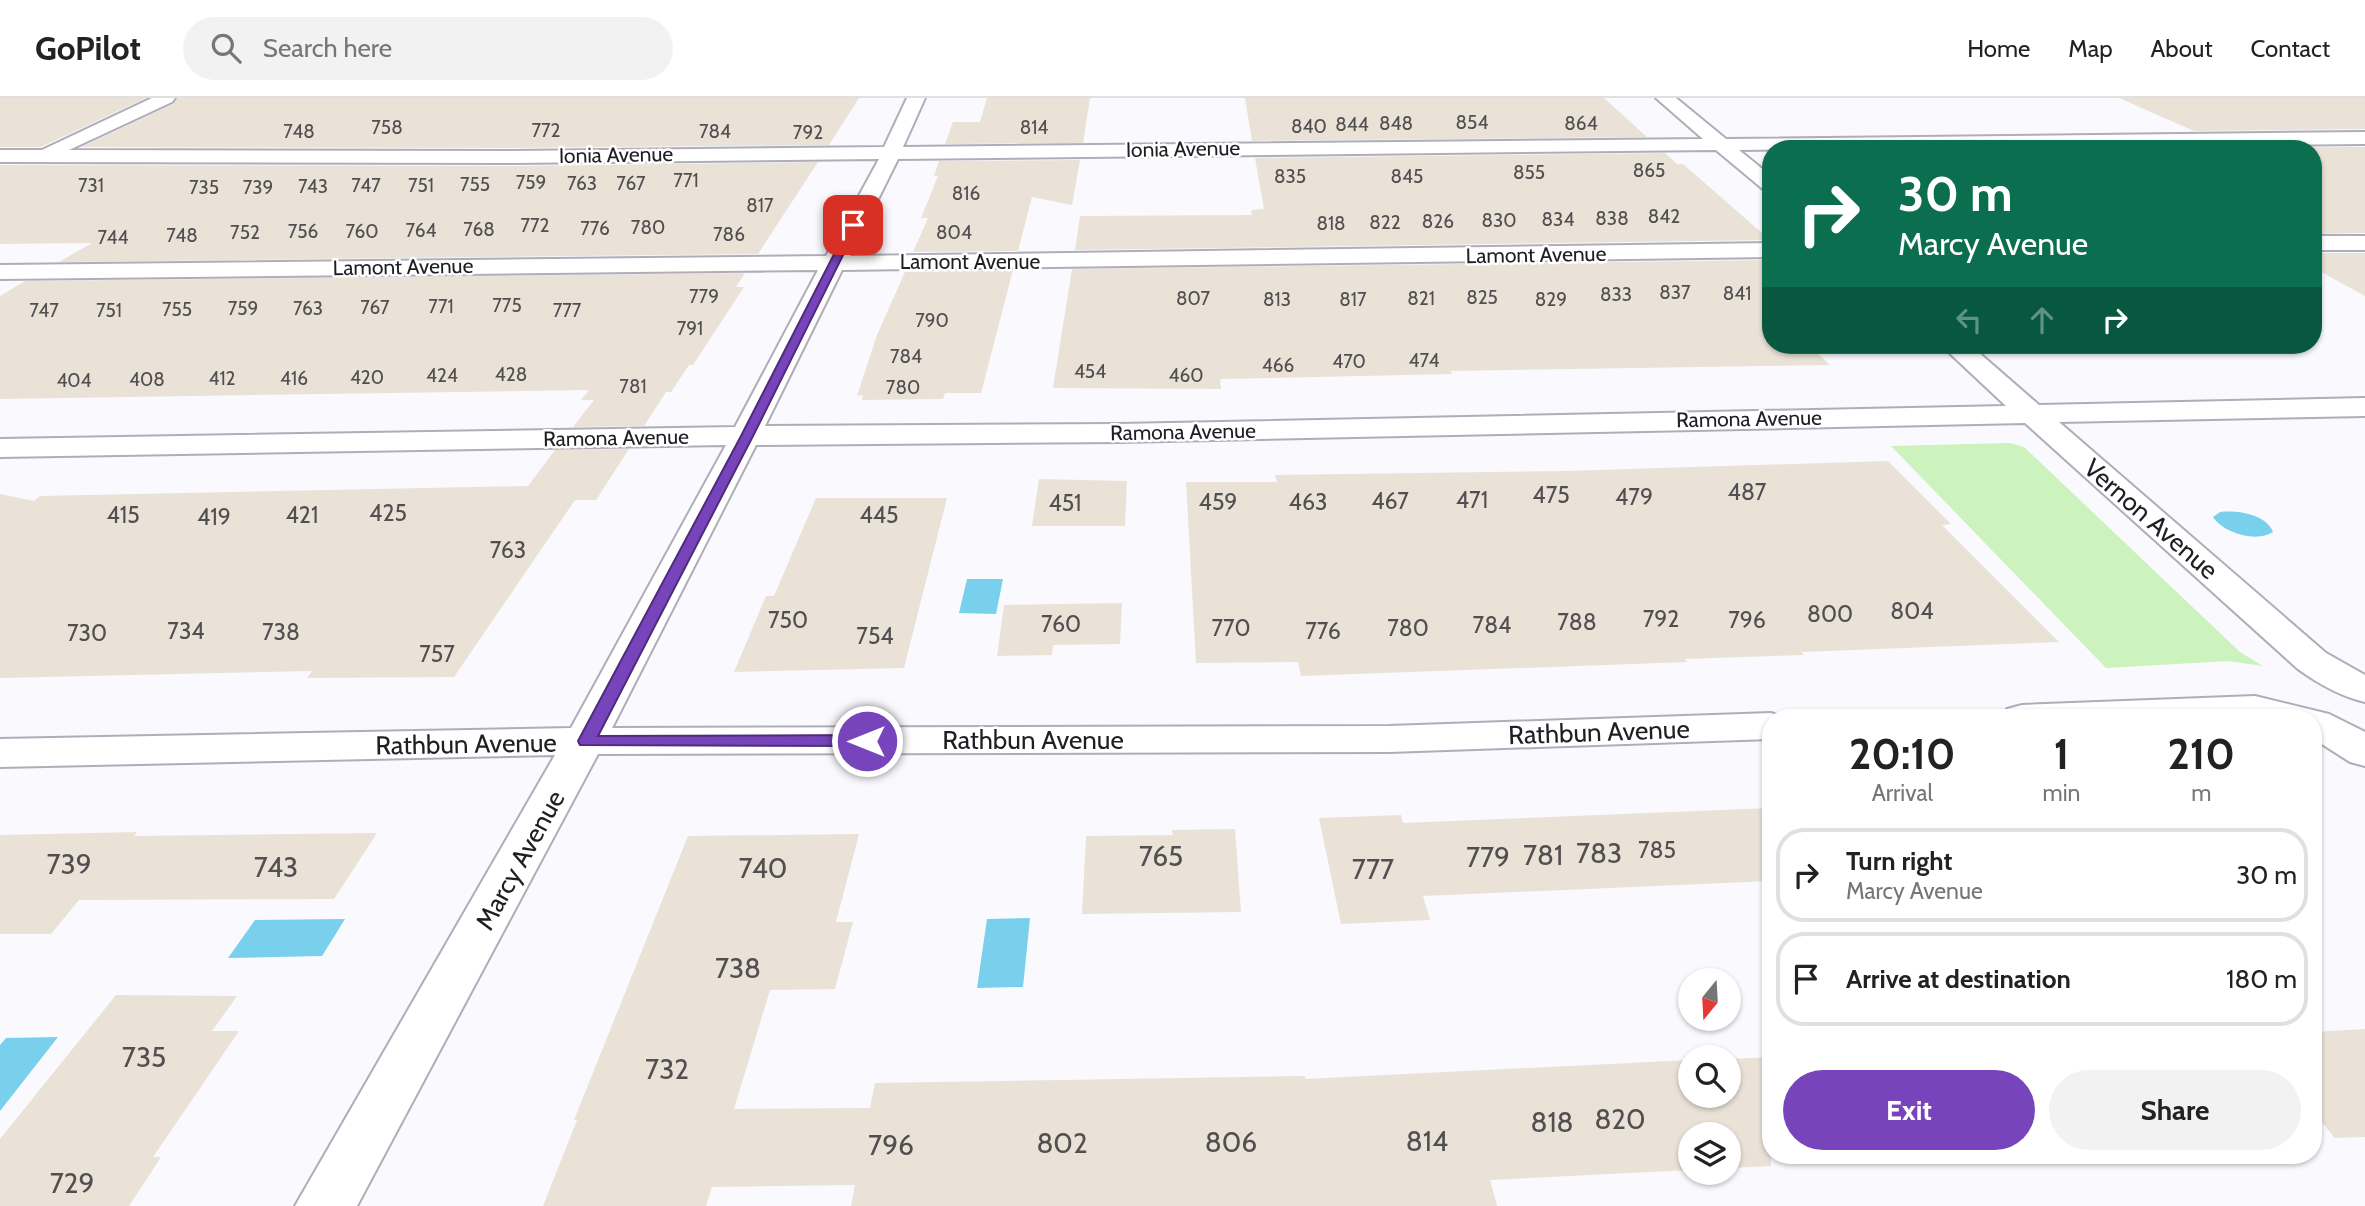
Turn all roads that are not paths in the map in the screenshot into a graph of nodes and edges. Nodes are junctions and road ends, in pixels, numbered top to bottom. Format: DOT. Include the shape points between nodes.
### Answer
graph roads {
  1 [pos="166,98"];
  2 [pos="916,98"];
  3 [pos="1665,98"];
  4 [pos="2365,138"];
  5 [pos="2150,140"];
  6 [pos="1721,144"];
  7 [pos="1762,144"];
  8 [pos="894,152"];
  9 [pos="0,156"];
  10 [pos="40,156"];
  11 [pos="0,175"];
  12 [pos="1762,178"];
  13 [pos="2322,243"];
  14 [pos="2365,243"];
  15 [pos="1762,250"];
  16 [pos="832,263"];
  17 [pos="0,272"];
  18 [pos="1964,354"];
  19 [pos="2365,407"];
  20 [pos="2030,413"];
  21 [pos="747,436"];
  22 [pos="0,448"];
  23 [pos="2359,688"];
  24 [pos="1762,726"];
  25 [pos="2322,728"];
  26 [pos="586,741"];
  27 [pos="2365,752"];
  28 [pos="0,753"];
  29 [pos="326,1206"];
  1 -- 10 [label="street"];
  2 -- 8 [label="street, Marcy Avenue"];
  3 -- 6 [label="street"];
  4 -- 5 [label="street, Ionia Avenue"];
  6 -- 7 [label="street, Ionia Avenue"];
  6 -- 8 [label="street, Ionia Avenue"];
  6 -- 12 [label="street"];
  8 -- 10 [label="street, Ionia Avenue"];
  8 -- 16 [label="street, Marcy Avenue"];
  9 -- 10 [label="street, Ionia Avenue"];
  10 -- 11 [label="street"];
  13 -- 14 [label="street"];
  15 -- 16 [label="street, Lamont Avenue"];
  16 -- 17 [label="street, Lamont Avenue"];
  16 -- 21 [label="street, Marcy Avenue"];
  18 -- 20 [label="street, Vernon Avenue"];
  19 -- 20 [label="street, Ramona Avenue"];
  20 -- 21 [label="street, Ramona Avenue" via="1120,433"];
  20 -- 23 [label="street, Vernon Avenue" via="2312,661"];
  21 -- 22 [label="street, Ramona Avenue"];
  21 -- 26 [label="street, Marcy Avenue"];
  24 -- 26 [label="street, Rathbun Avenue" via="1389,740"];
  25 -- 27 [label="street"];
  26 -- 28 [label="street, Rathbun Avenue"];
  26 -- 29 [label="street, Marcy Avenue"];
}
